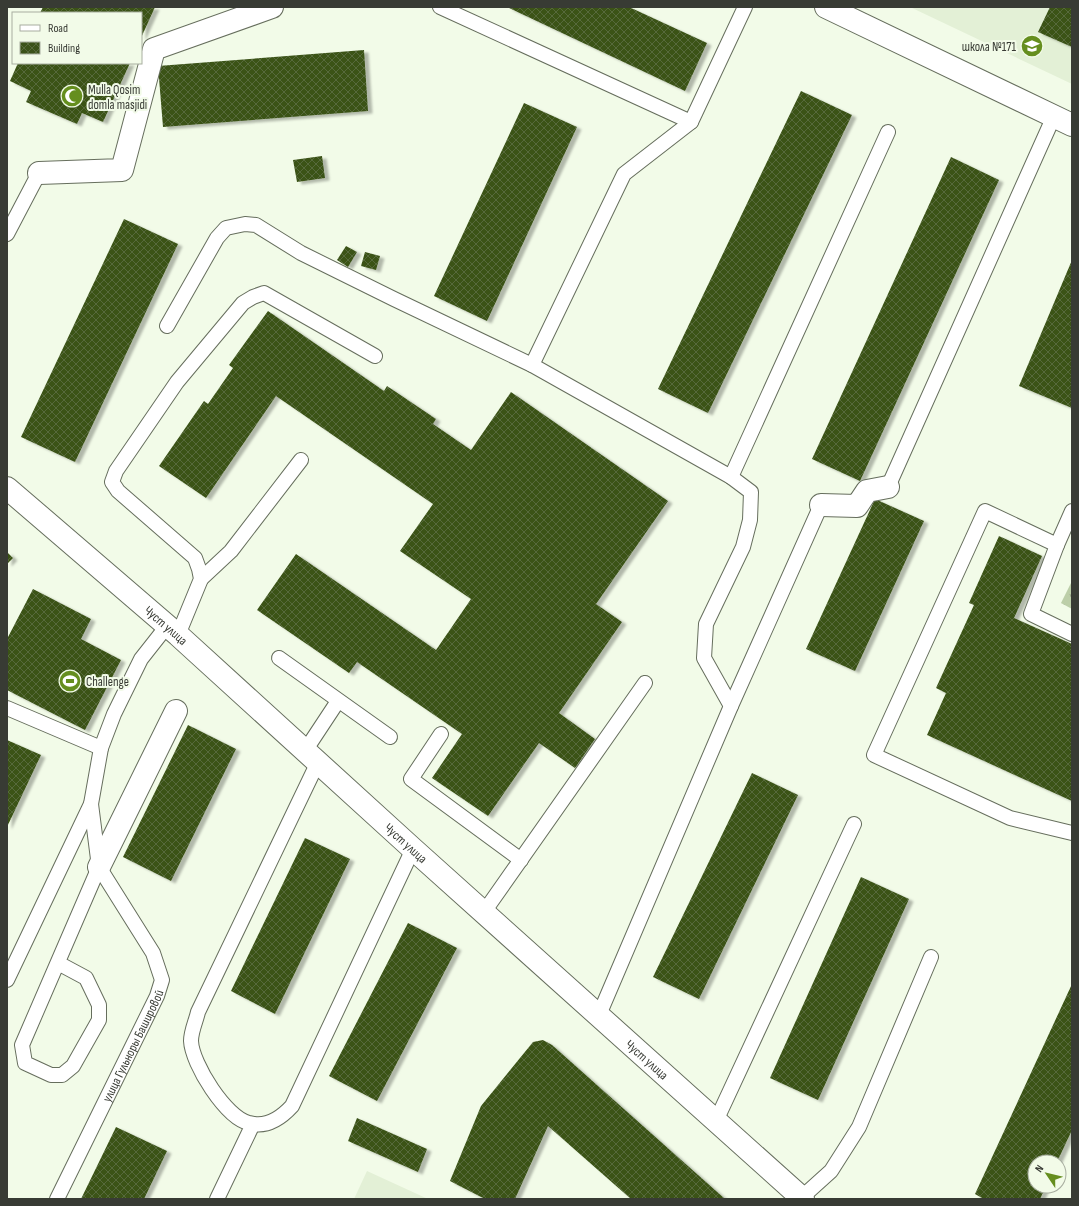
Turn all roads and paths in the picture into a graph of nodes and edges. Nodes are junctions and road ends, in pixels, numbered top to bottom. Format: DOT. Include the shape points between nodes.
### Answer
graph roads {
  1 [pos="272,7"];
  2 [pos="440,7"];
  3 [pos="826,7"];
  4 [pos="742,8"];
  5 [pos="1063,120"];
  6 [pos="691,122"];
  7 [pos="888,132"];
  8 [pos="39,173"];
  9 [pos="7,234"];
  10 [pos="167,326"];
  11 [pos="375,356"];
  12 [pos="532,365"];
  13 [pos="301,460"];
  14 [pos="731,477"];
  15 [pos="7,488"];
  16 [pos="888,488"];
  17 [pos="821,505"];
  18 [pos="1072,511"];
  19 [pos="1057,545"];
  20 [pos="201,579"];
  21 [pos="173,631"];
  22 [pos="1072,634"];
  23 [pos="279,658"];
  24 [pos="645,683"];
  25 [pos="338,701"];
  26 [pos="731,706"];
  27 [pos="7,708"];
  28 [pos="176,711"];
  29 [pos="441,734"];
  30 [pos="390,737"];
  31 [pos="101,748"];
  32 [pos="311,756"];
  33 [pos="91,804"];
  34 [pos="854,824"];
  35 [pos="1072,833"];
  36 [pos="413,849"];
  37 [pos="521,860"];
  38 [pos="99,867"];
  39 [pos="484,912"];
  40 [pos="932,957"];
  41 [pos="58,963"];
  42 [pos="7,980"];
  43 [pos="599,1015"];
  44 [pos="716,1120"];
  45 [pos="253,1124"];
  46 [pos="801,1198"];
  47 [pos="57,1199"];
  48 [pos="217,1199"];
  1 -- 8 [label="street" via="154,49 122,170"];
  2 -- 6 [label="lane"];
  3 -- 5 [label="street"];
  4 -- 6 [label="lane"];
  5 -- 16 [label="lane"];
  6 -- 12 [label="lane" via="624,174"];
  7 -- 14 [label="lane"];
  8 -- 9 [label="lane"];
  10 -- 12 [label="lane" via="217,238 226,228 245,224 256,226 301,253"];
  11 -- 20 [label="lane" via="264,293 243,303 177,382 116,471 112,482 118,492 194,558"];
  12 -- 14 [label="lane"];
  13 -- 20 [label="lane" via="231,551"];
  14 -- 26 [label="lane" via="751,492 750,520 743,546 706,624 704,658"];
  15 -- 21 [label="street, Чуст улица"];
  16 -- 17 [label="street" via="867,491 857,506"];
  17 -- 26 [label="lane"];
  18 -- 19 [label="lane"];
  19 -- 22 [label="lane" via="1031,614"];
  19 -- 35 [label="lane" via="985,511 874,755 1010,818"];
  20 -- 21 [label="lane, улица Гульноры Башировой"];
  21 -- 31 [label="lane, улица Гульноры Башировой" via="141,659 114,714"];
  21 -- 32 [label="street, Чуст улица"];
  23 -- 25 [label="lane"];
  24 -- 37 [label="lane"];
  25 -- 30 [label="lane"];
  25 -- 32 [label="lane"];
  26 -- 43 [label="lane"];
  27 -- 31 [label="lane"];
  28 -- 38 [label="street"];
  29 -- 37 [label="lane" via="411,779"];
  31 -- 33 [label="lane, улица Гульноры Башировой"];
  32 -- 36 [label="street, Чуст улица"];
  32 -- 45 [label="lane" via="198,1012 191,1041 204,1077 224,1105 239,1119"];
  33 -- 38 [label="lane, улица Гульноры Башировой"];
  33 -- 42 [label="lane, улица Гульноры Башировой"];
  34 -- 44 [label="lane"];
  36 -- 39 [label="street, Чуст улица"];
  36 -- 45 [label="lane" via="292,1106 277,1119"];
  37 -- 39 [label="lane"];
  38 -- 41 [label="lane"];
  38 -- 47 [label="lane, улица Гульноры Башировой" via="153,953 162,980 157,996"];
  39 -- 43 [label="street, Чуст улица"];
  40 -- 46 [label="lane" via="859,1127 831,1171"];
  41 -- 41 [label="lane" via="22,1045 25,1063 51,1076 62,1075 73,1066 99,1020 99,1005 86,978"];
  43 -- 44 [label="street, Чуст улица"];
  44 -- 46 [label="street, Чуст улица"];
  45 -- 48 [label="lane"];
}
